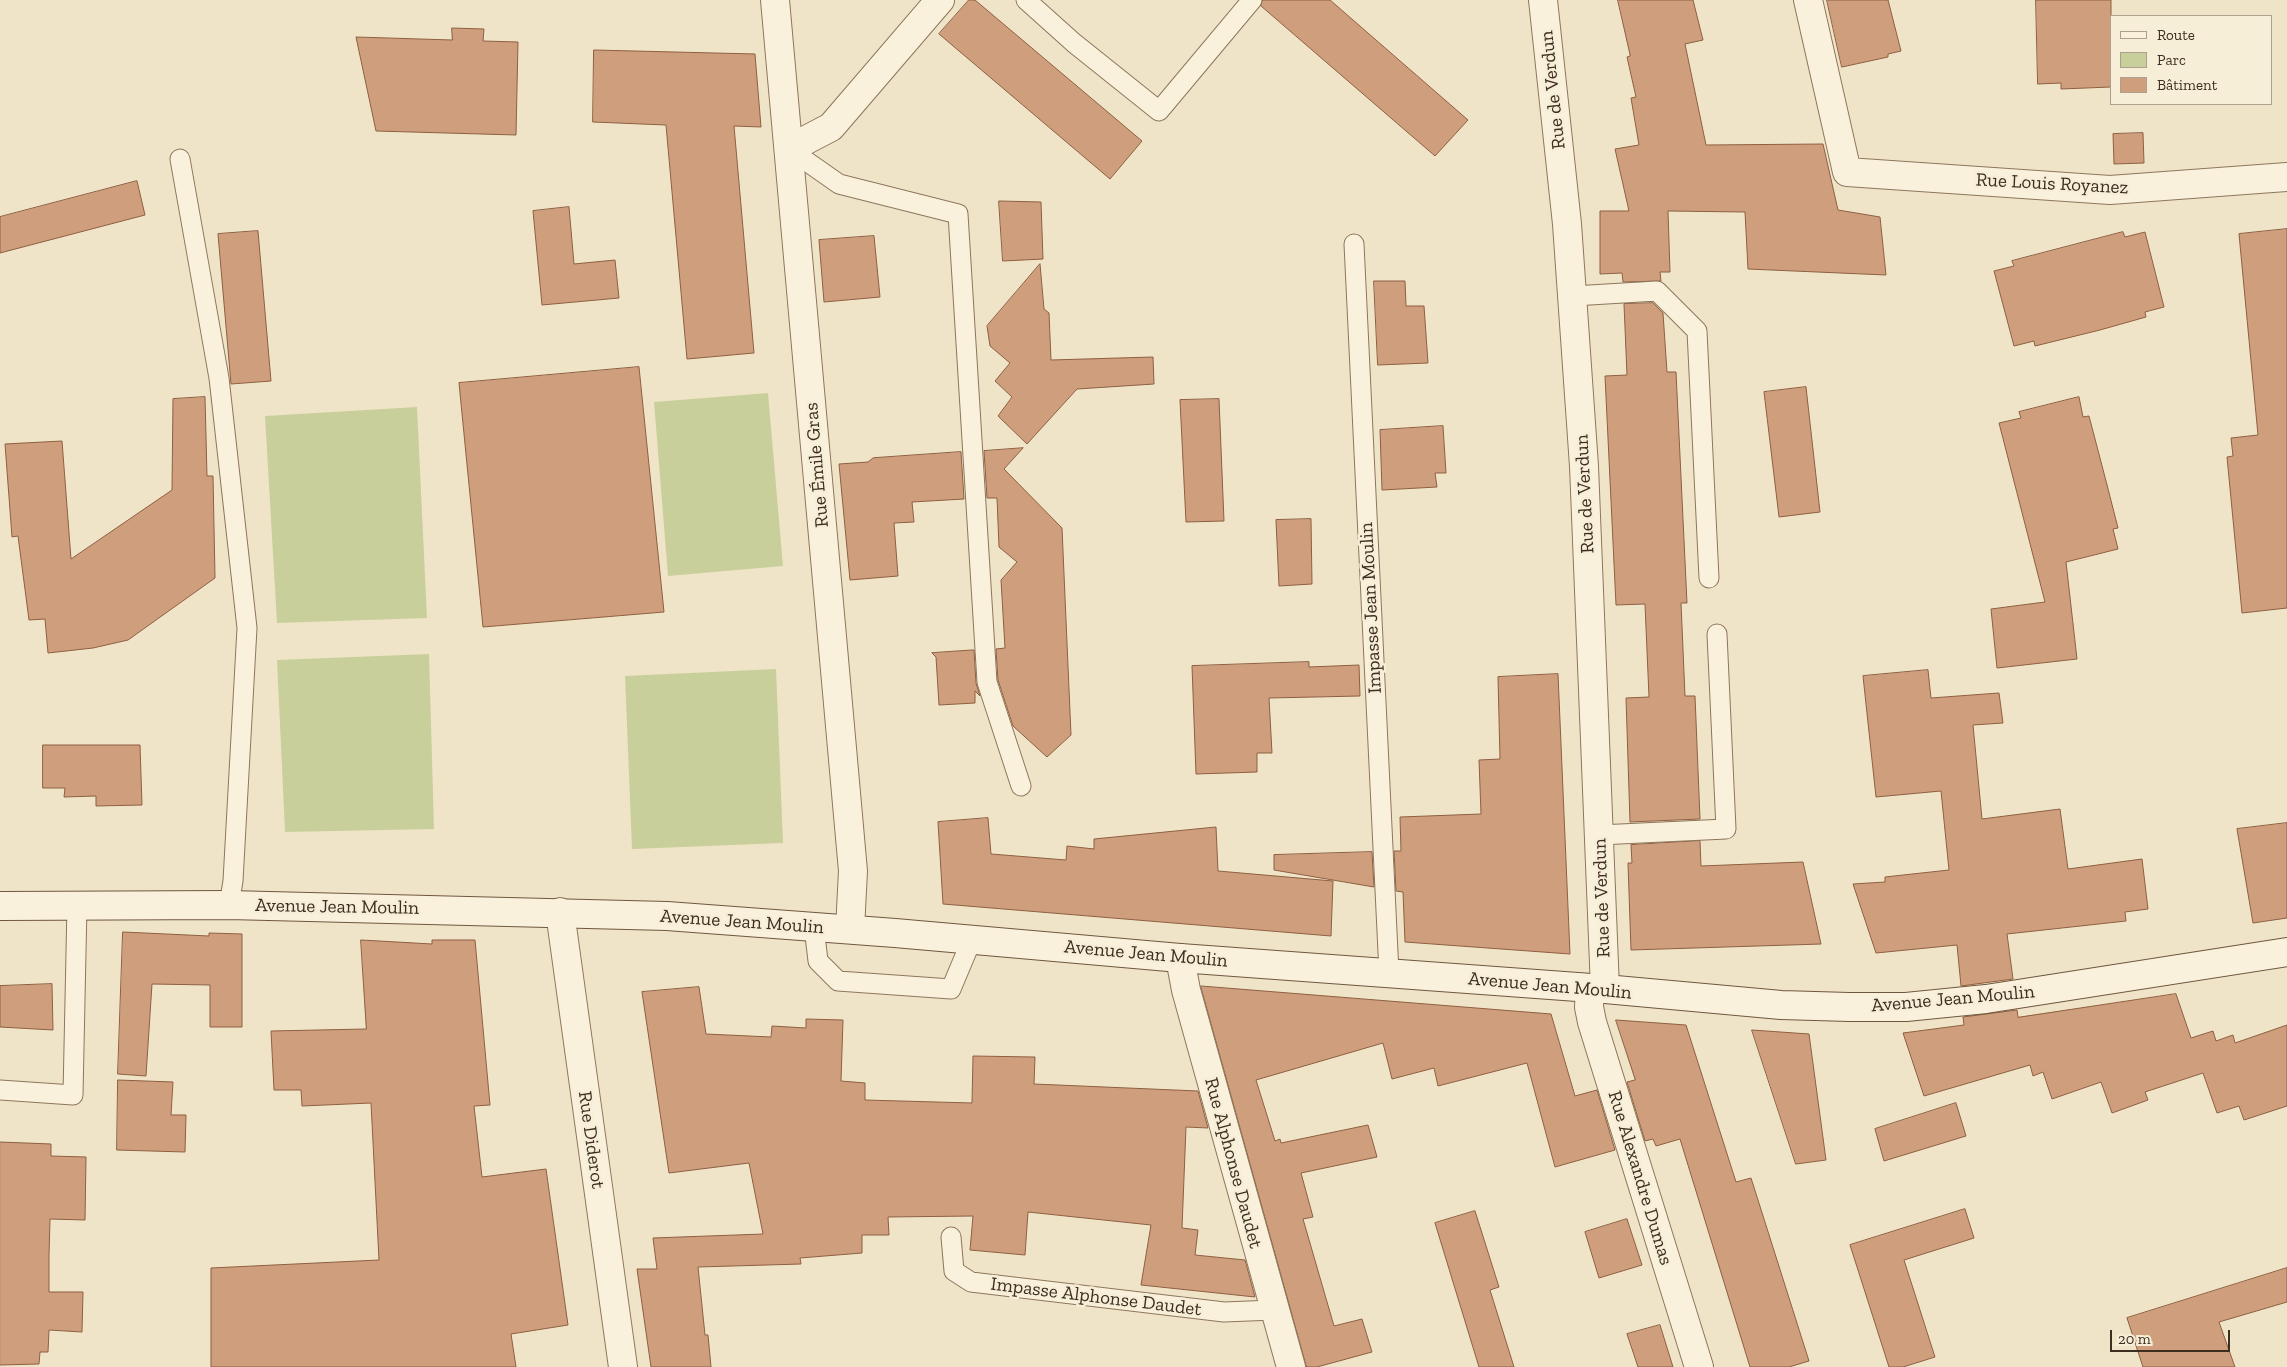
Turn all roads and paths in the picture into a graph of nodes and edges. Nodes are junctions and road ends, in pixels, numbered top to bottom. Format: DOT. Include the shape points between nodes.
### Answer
graph roads {
  1 [pos="775,0"];
  2 [pos="940,0"];
  3 [pos="1026,0"];
  4 [pos="1252,0"];
  5 [pos="1543,0"];
  6 [pos="1808,0"];
  7 [pos="789,149"];
  8 [pos="180,159"];
  9 [pos="2287,177"];
  10 [pos="1354,244"];
  11 [pos="1573,296"];
  12 [pos="1709,578"];
  13 [pos="1718,634"];
  14 [pos="1021,786"];
  15 [pos="1599,835"];
  16 [pos="77,904"];
  17 [pos="229,905"];
  18 [pos="0,906"];
  19 [pos="560,912"];
  20 [pos="814,927"];
  21 [pos="850,930"];
  22 [pos="972,939"];
  23 [pos="2287,952"];
  24 [pos="1180,958"];
  25 [pos="1389,973"];
  26 [pos="1597,988"];
  27 [pos="0,1090"];
  28 [pos="951,1237"];
  29 [pos="1274,1310"];
  30 [pos="623,1367"];
  31 [pos="1291,1367"];
  32 [pos="1699,1367"];
  1 -- 7 [label="street, Rue Émile Gras"];
  2 -- 7 [label="street" via="831,127"];
  3 -- 4 [label="lane" via="1159,111"];
  5 -- 11 [label="street, Rue de Verdun"];
  6 -- 9 [label="street, Rue Louis Royanez" via="1847,172 2110,190"];
  7 -- 14 [label="lane" via="839,184 958,214 988,682"];
  7 -- 21 [label="street, Rue Émile Gras" via="853,871"];
  8 -- 17 [label="lane" via="219,378 247,628"];
  10 -- 25 [label="lane, Impasse Jean Moulin"];
  11 -- 12 [label="lane" via="1657,291 1698,331"];
  11 -- 15 [label="street, Rue de Verdun" via="1584,466"];
  13 -- 15 [label="lane" via="1726,829"];
  15 -- 26 [label="street, Rue de Verdun"];
  16 -- 17 [label="street, Avenue Jean Moulin"];
  16 -- 18 [label="street, Avenue Jean Moulin"];
  16 -- 27 [label="lane" via="73,1095"];
  17 -- 19 [label="street, Avenue Jean Moulin"];
  19 -- 20 [label="street, Avenue Jean Moulin"];
  19 -- 30 [label="street, Rue Diderot"];
  20 -- 21 [label="street, Avenue Jean Moulin"];
  20 -- 22 [label="lane" via="818,961 838,981 951,989"];
  21 -- 22 [label="street, Avenue Jean Moulin"];
  22 -- 24 [label="street, Avenue Jean Moulin"];
  23 -- 26 [label="street, Avenue Jean Moulin" via="1986,999 1906,1007 1781,1005"];
  24 -- 25 [label="street, Avenue Jean Moulin"];
  24 -- 29 [label="street, Rue Alphonse Daudet"];
  25 -- 26 [label="street, Avenue Jean Moulin"];
  26 -- 32 [label="street, Rue Alexandre Dumas" via="1589,1007 1592,1022"];
  28 -- 29 [label="lane, Impasse Alphonse Daudet" via="954,1270 971,1282 1224,1312"];
  29 -- 31 [label="street, Rue Alphonse Daudet"];
}
